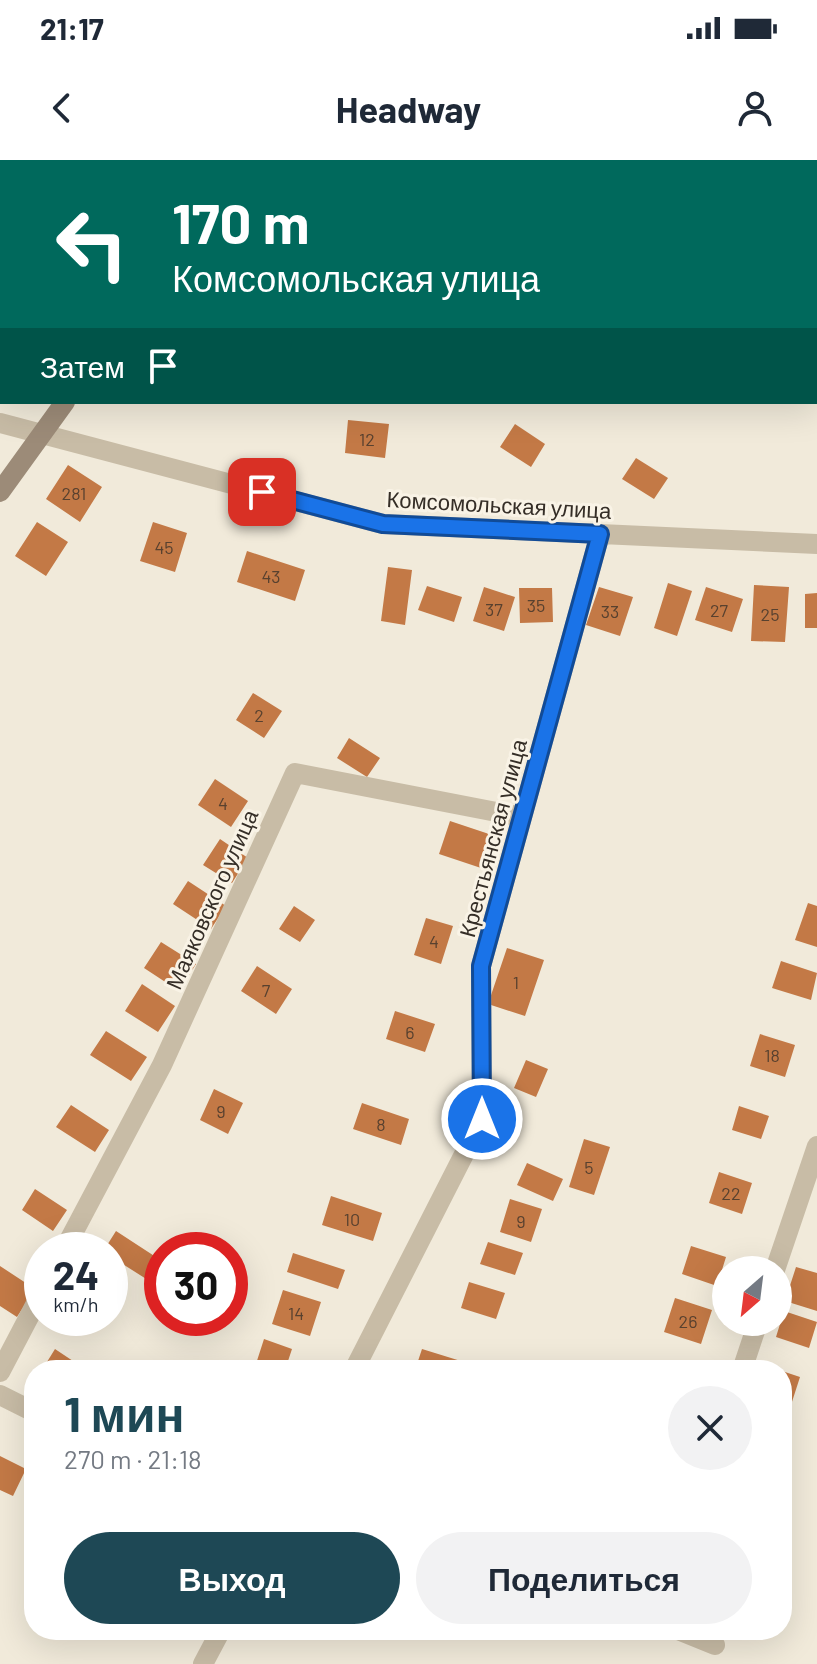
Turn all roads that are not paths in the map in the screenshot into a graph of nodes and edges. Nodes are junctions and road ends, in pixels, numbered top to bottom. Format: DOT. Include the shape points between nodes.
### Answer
graph roads {
  1 [pos="64,404"];
  2 [pos="0,423"];
  3 [pos="41,435"];
  4 [pos="0,492"];
  5 [pos="600,534"];
  6 [pos="817,544"];
  7 [pos="522,817"];
  8 [pos="817,1146"];
  9 [pos="74,1232"];
  10 [pos="780,1256"];
  11 [pos="24,1326"];
  12 [pos="753,1336"];
  13 [pos="359,1360"];
  14 [pos="745,1360"];
  15 [pos="0,1372"];
  16 [pos="0,1395"];
  17 [pos="24,1407"];
  18 [pos="216,1640"];
  19 [pos="703,1640"];
  20 [pos="715,1645"];
  21 [pos="203,1664"];
  1 -- 3 [label="street"];
  2 -- 3 [label="street, Комсомольская улица"];
  3 -- 4 [label="street"];
  3 -- 5 [label="street, Комсомольская улица" via="383,524"];
  5 -- 6 [label="street, Комсомольская улица"];
  5 -- 7 [label="street, Крестьянская улица"];
  7 -- 9 [label="street, Маяковского улица" via="295,773 162,1065"];
  7 -- 13 [label="street, Крестьянская улица" via="481,966 482,1119"];
  8 -- 10 [label="street"];
  11 -- 15 [label="street"];
  12 -- 14 [label="street"];
  16 -- 17 [label="street"];
  18 -- 21 [label="street"];
  19 -- 20 [label="street"];
}
